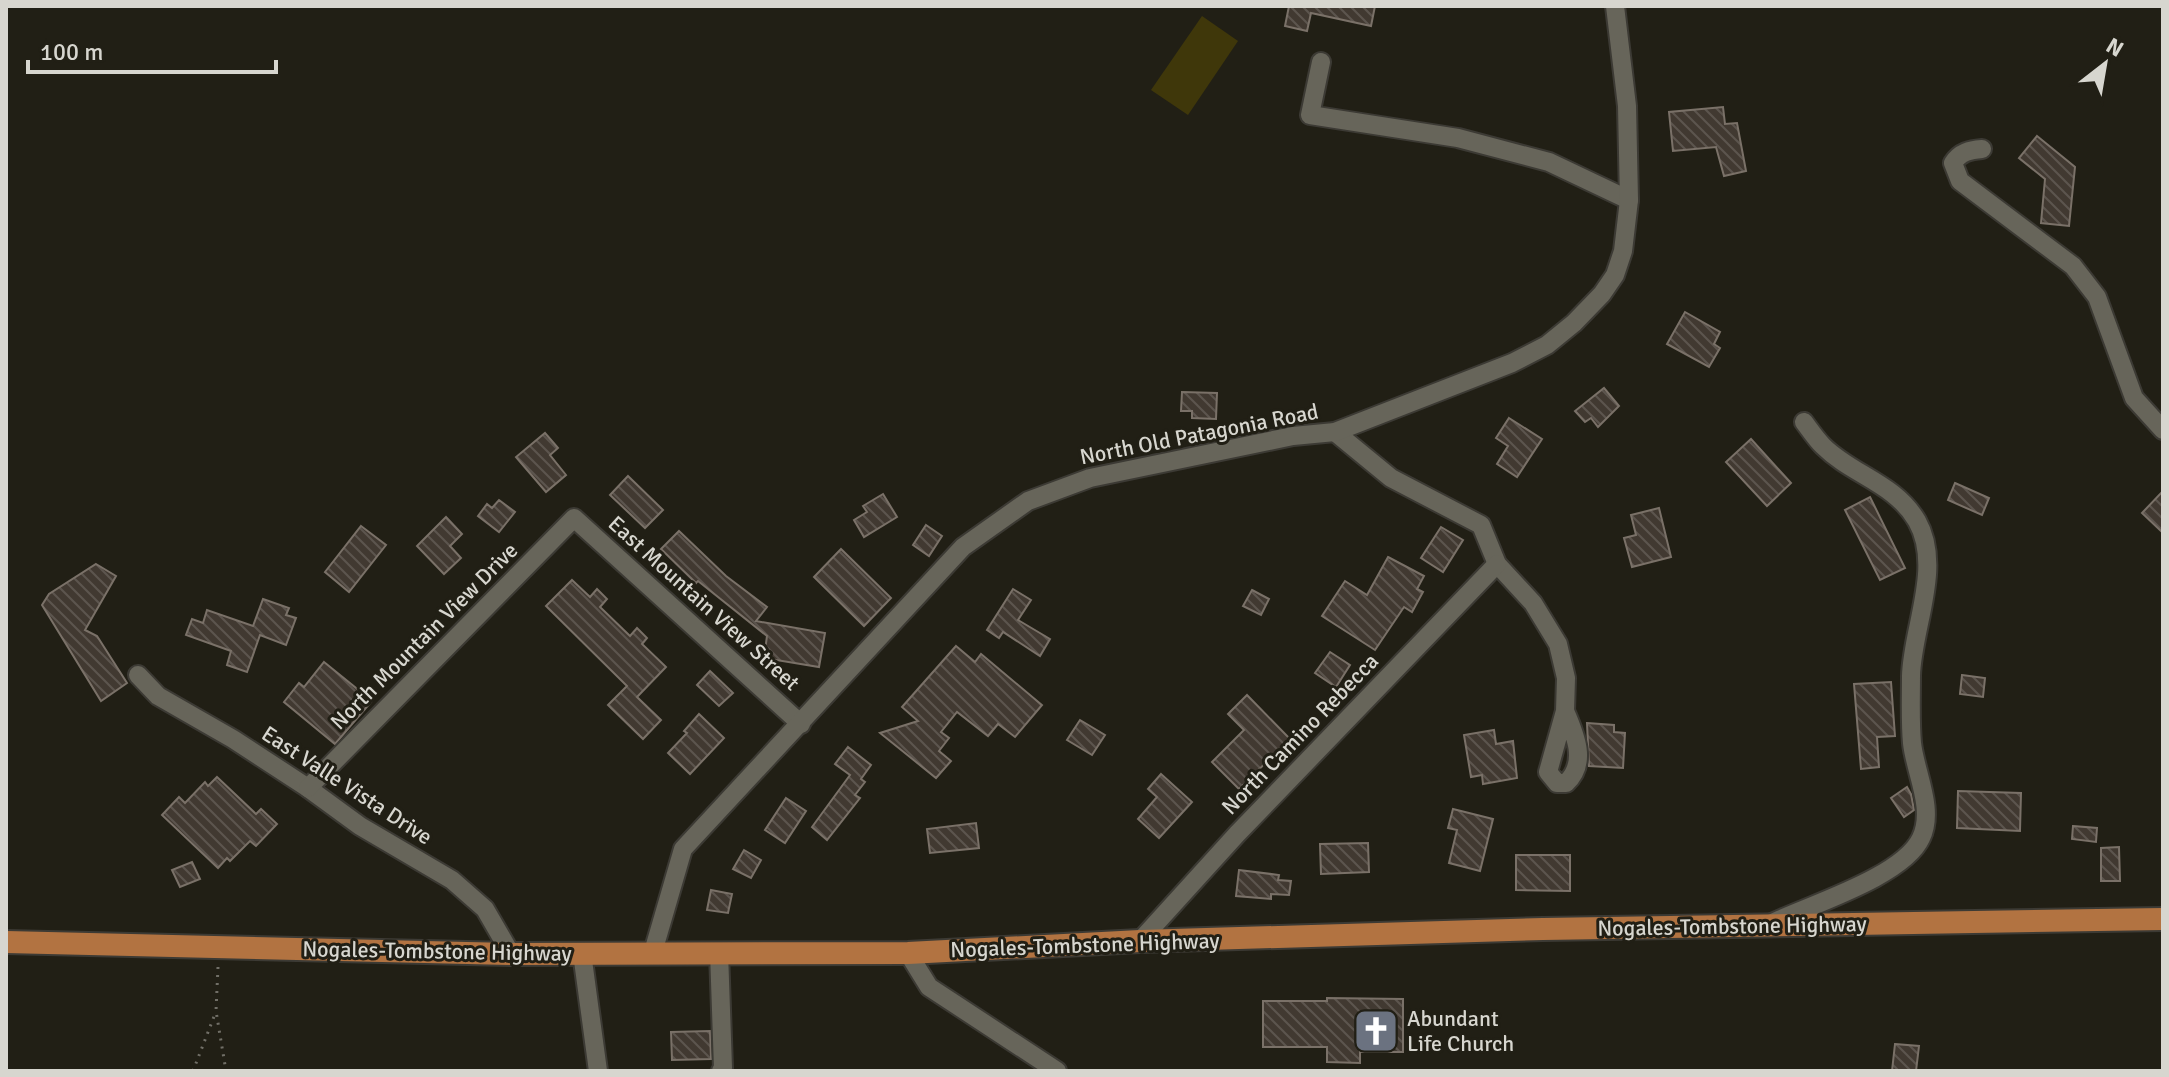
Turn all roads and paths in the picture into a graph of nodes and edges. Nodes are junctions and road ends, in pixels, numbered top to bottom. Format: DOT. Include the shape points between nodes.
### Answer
graph roads {
  1 [pos="1615,6"];
  2 [pos="1321,62"];
  3 [pos="1982,149"];
  4 [pos="1629,200"];
  5 [pos="1804,422"];
  6 [pos="2163,430"];
  7 [pos="1335,432"];
  8 [pos="574,518"];
  9 [pos="1497,564"];
  10 [pos="138,675"];
  11 [pos="1565,711"];
  12 [pos="801,724"];
  13 [pos="308,788"];
  14 [pos="2163,919"];
  15 [pos="1768,925"];
  16 [pos="1140,941"];
  17 [pos="6,942"];
  18 [pos="219,947"];
  19 [pos="653,952"];
  20 [pos="719,952"];
  21 [pos="582,953"];
  22 [pos="908,953"];
  23 [pos="511,954"];
  24 [pos="216,1011"];
  25 [pos="1053,1070"];
  26 [pos="193,1071"];
  27 [pos="226,1071"];
  28 [pos="598,1071"];
  29 [pos="721,1071"];
  1 -- 4 [label="street, North Old Patagonia Road" via="1627,106"];
  2 -- 4 [label="street" via="1310,115 1458,138 1549,162"];
  3 -- 6 [label="street" via="1957,157 1953,163 1960,181 2073,266 2097,297 2134,398"];
  4 -- 7 [label="street, North Old Patagonia Road" via="1615,275 1556,338 1512,363"];
  5 -- 15 [label="street" via="1824,447 1899,496 1918,522 1926,548 1924,603 1911,671 1912,745 1924,815 1921,838 1901,863"];
  7 -- 9 [label="street" via="1391,478 1481,525"];
  7 -- 12 [label="street, North Old Patagonia Road" via="1090,478 1028,501 963,547"];
  8 -- 12 [label="street, East Mountain View Street"];
  8 -- 13 [label="street, North Mountain View Drive"];
  9 -- 11 [label="street" via="1533,603 1558,644 1566,678"];
  9 -- 16 [label="street, North Camino Rebecca"];
  10 -- 13 [label="street, East Valle Vista Drive" via="158,696"];
  12 -- 19 [label="street, North Old Patagonia Road" via="683,849"];
  13 -- 23 [label="street, East Valle Vista Drive" via="360,826 452,880 485,909"];
  14 -- 15 [label="main road, Nogales-Tombstone Highway"];
  15 -- 16 [label="main road, Nogales-Tombstone Highway"];
  16 -- 22 [label="main road, Nogales-Tombstone Highway"];
  17 -- 18 [label="main road, Nogales-Tombstone Highway"];
  18 -- 23 [label="main road, Nogales-Tombstone Highway"];
  18 -- 24 [label="path"];
  19 -- 20 [label="main road, Nogales-Tombstone Highway"];
  19 -- 21 [label="main road, Nogales-Tombstone Highway"];
  20 -- 22 [label="main road, Nogales-Tombstone Highway"];
  20 -- 29 [label="street"];
  21 -- 23 [label="main road, Nogales-Tombstone Highway"];
  21 -- 28 [label="street"];
  22 -- 25 [label="street" via="929,987"];
  24 -- 26 [label="path"];
  24 -- 27 [label="path"];
}
